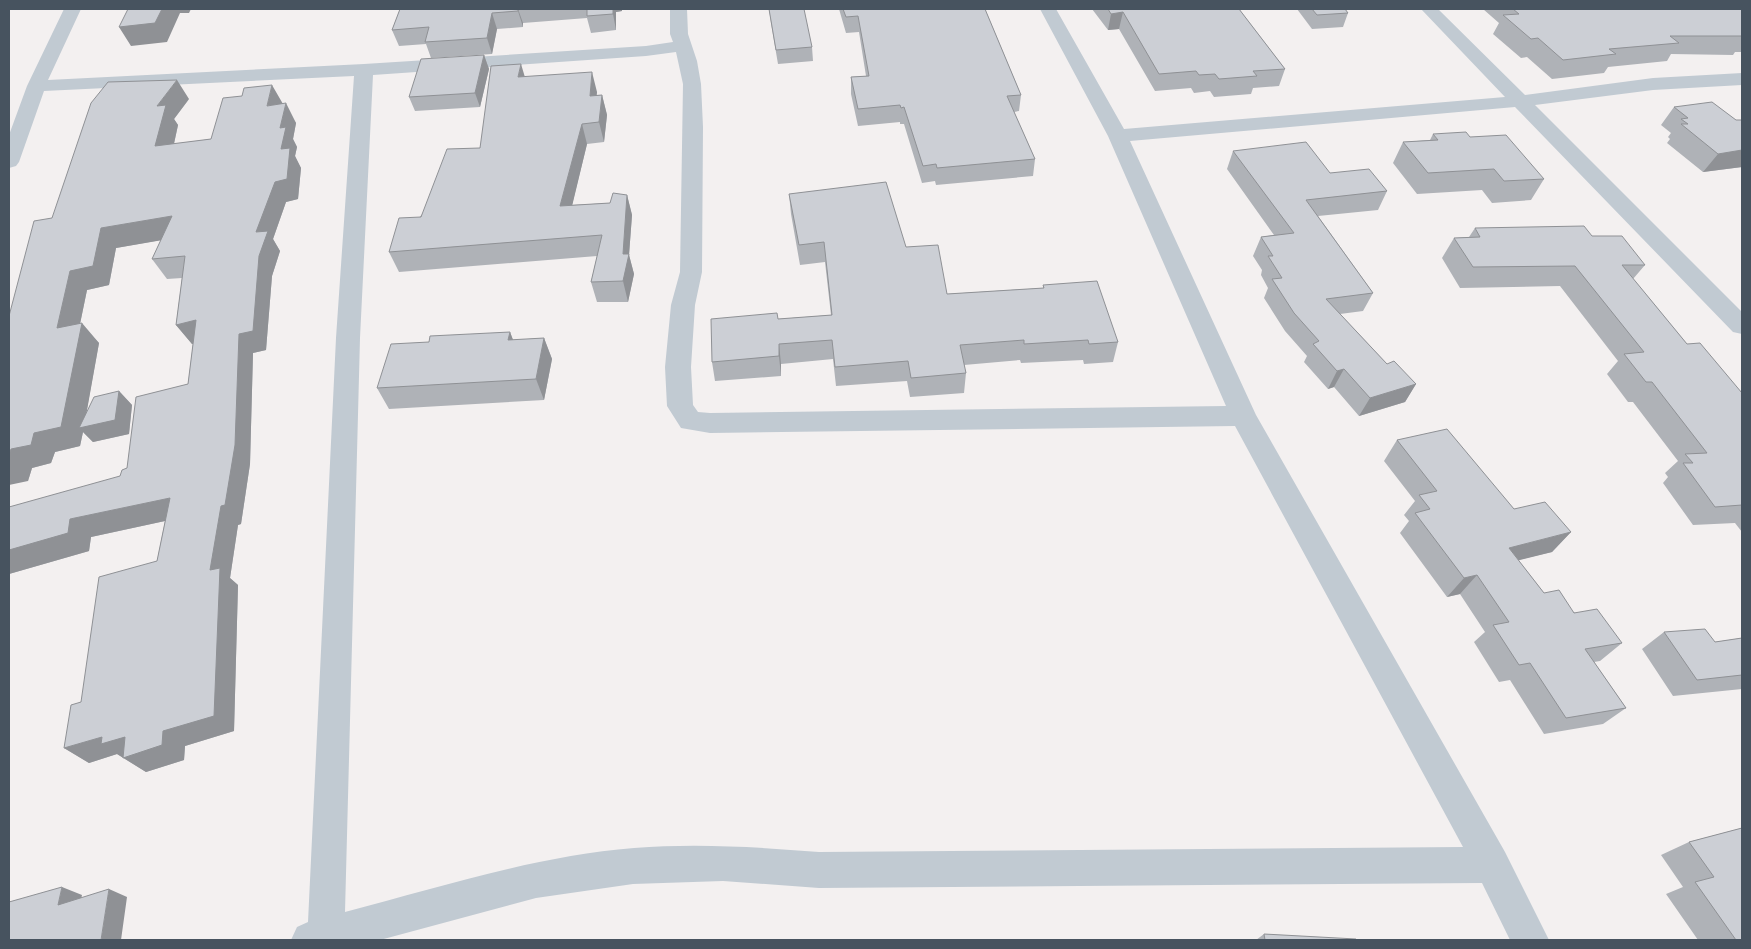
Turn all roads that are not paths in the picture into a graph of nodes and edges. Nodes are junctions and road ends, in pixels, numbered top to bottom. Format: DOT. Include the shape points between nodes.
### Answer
graph roads {
  1 [pos="72,9"];
  2 [pos="679,9"];
  3 [pos="1048,9"];
  4 [pos="1429,9"];
  5 [pos="682,46"];
  6 [pos="364,70"];
  7 [pos="1742,79"];
  8 [pos="36,86"];
  9 [pos="1520,101"];
  10 [pos="1118,136"];
  11 [pos="9,162"];
  12 [pos="1742,326"];
  13 [pos="1243,416"];
  14 [pos="1492,865"];
  15 [pos="318,938"];
  16 [pos="1530,940"];
  1 -- 8 [label="street"];
  2 -- 5 [label="street"];
  3 -- 10 [label="street"];
  4 -- 9 [label="street"];
  5 -- 6 [label="street"];
  5 -- 13 [label="street" via="692,84 693,127 691,272 683,305 678,367 680,406 690,421"];
  6 -- 8 [label="street"];
  6 -- 15 [label="street"];
  7 -- 9 [label="street" via="1654,84"];
  8 -- 11 [label="street"];
  9 -- 10 [label="street"];
  9 -- 12 [label="street"];
  10 -- 13 [label="street"];
  13 -- 14 [label="street"];
  14 -- 15 [label="street" via="820,870 723,862 633,866 536,880"];
  14 -- 16 [label="street"];
}
